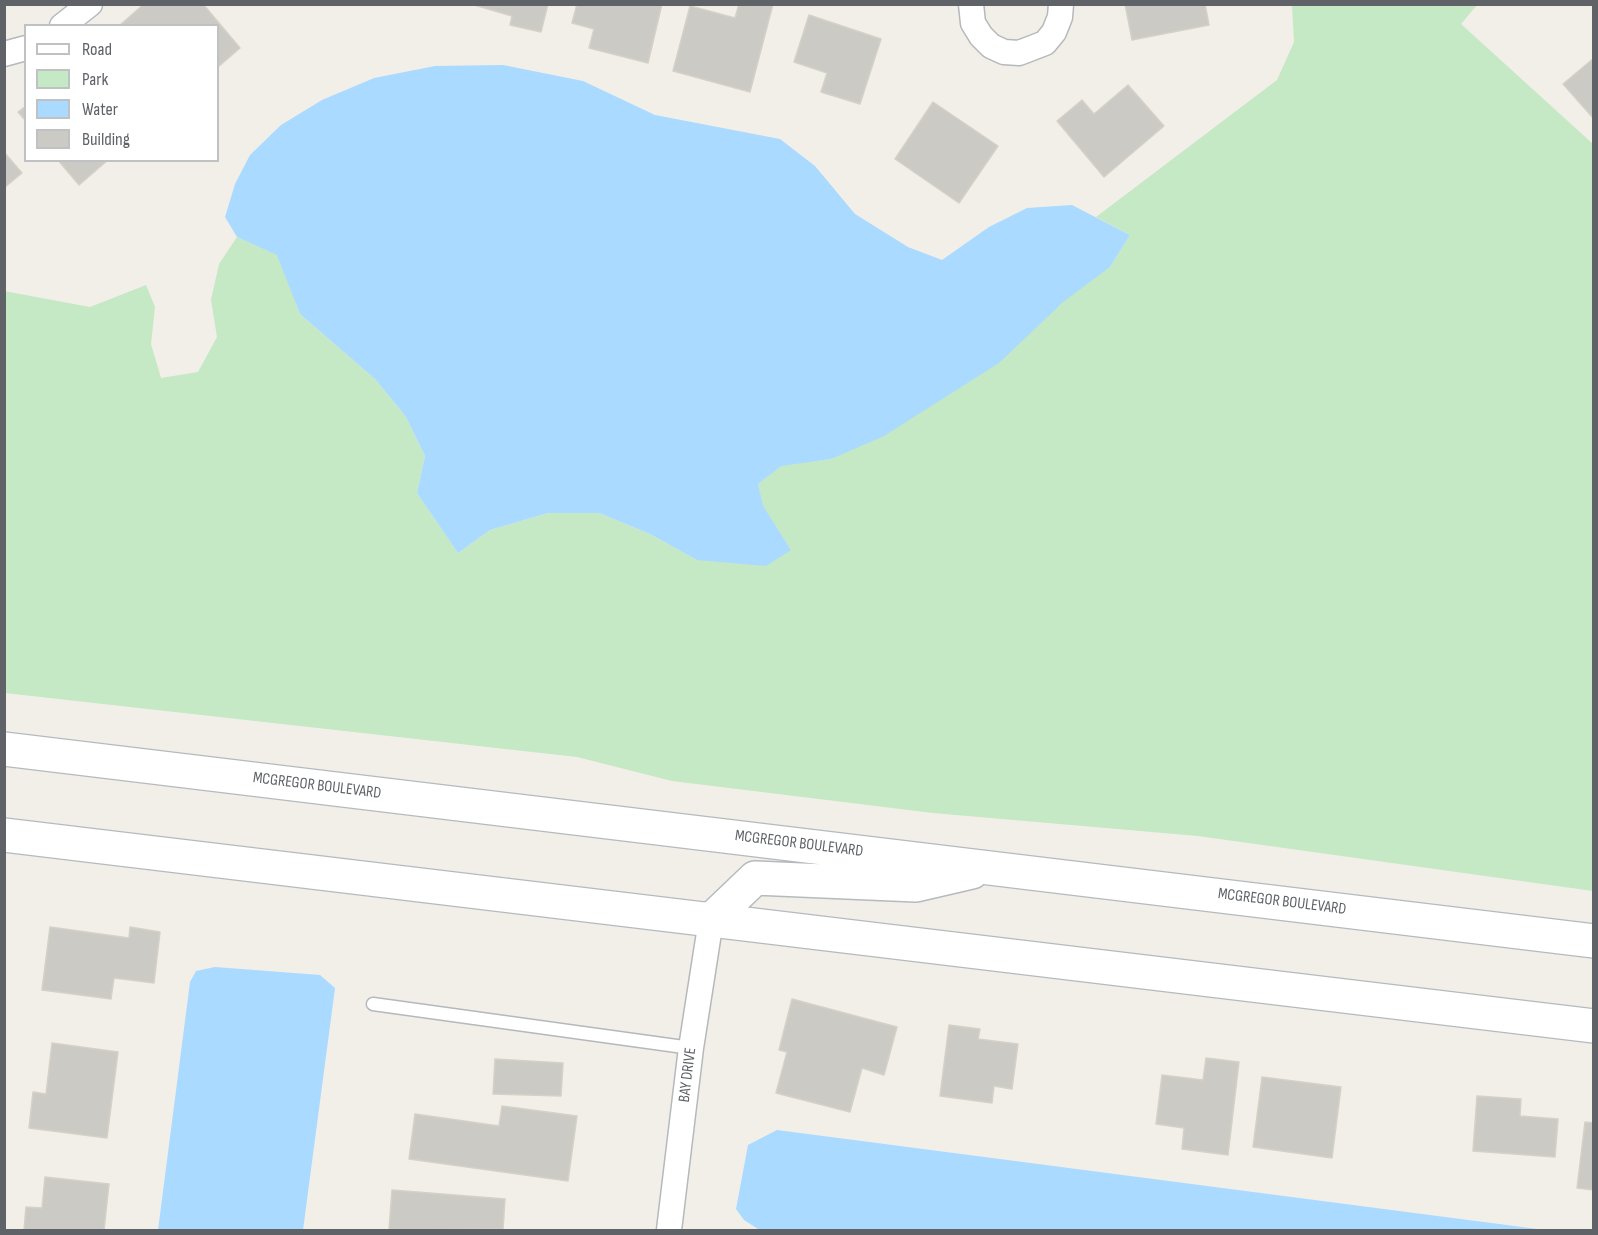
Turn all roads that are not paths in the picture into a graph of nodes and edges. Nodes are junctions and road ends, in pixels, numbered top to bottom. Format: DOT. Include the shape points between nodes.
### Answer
graph roads {
  1 [pos="90,4"];
  2 [pos="971,4"];
  3 [pos="1061,4"];
  4 [pos="65,24"];
  5 [pos="24,49"];
  6 [pos="4,54"];
  7 [pos="4,748"];
  8 [pos="4,835"];
  9 [pos="994,867"];
  10 [pos="711,920"];
  11 [pos="1593,941"];
  12 [pos="373,1004"];
  13 [pos="1593,1026"];
  14 [pos="691,1048"];
  15 [pos="669,1230"];
  1 -- 4 [label="street"];
  2 -- 3 [label="street" via="973,23 981,36 1004,52 1019,53 1050,37 1060,17"];
  5 -- 6 [label="street"];
  7 -- 9 [label="main road, MCGREGOR BOULEVARD"];
  8 -- 10 [label="main road"];
  9 -- 10 [label="main road" via="916,885 755,878"];
  9 -- 11 [label="main road, MCGREGOR BOULEVARD"];
  10 -- 13 [label="main road"];
  10 -- 14 [label="street, BAY DRIVE"];
  12 -- 14 [label="lane"];
  14 -- 15 [label="street, BAY DRIVE"];
}
